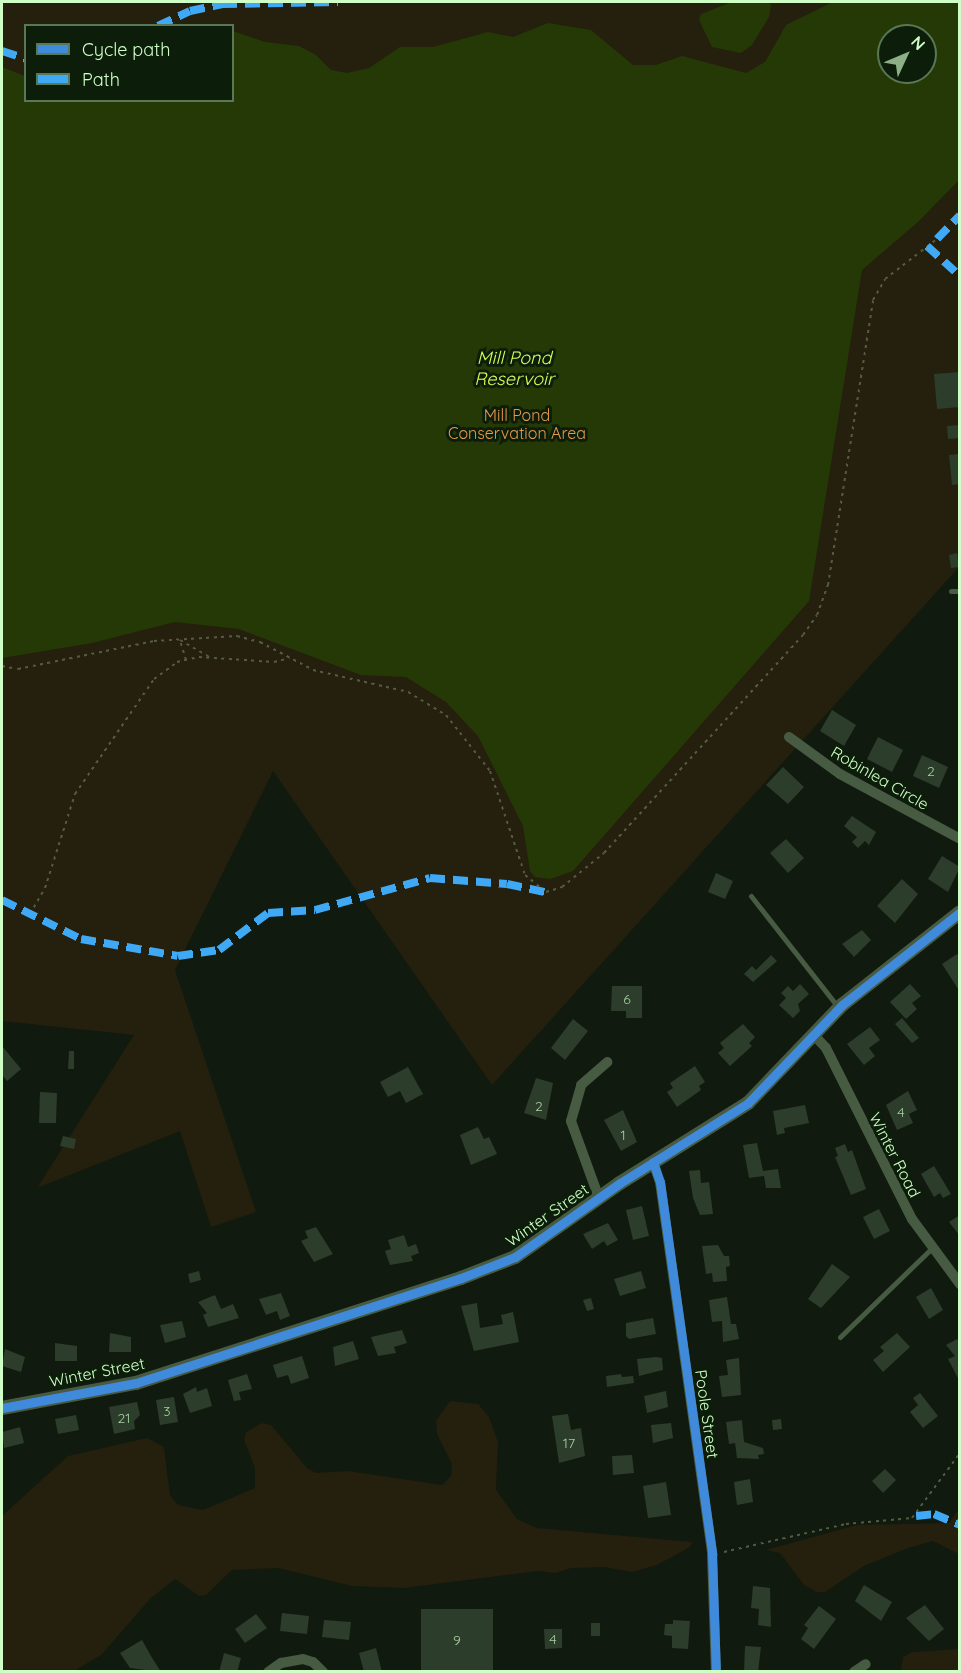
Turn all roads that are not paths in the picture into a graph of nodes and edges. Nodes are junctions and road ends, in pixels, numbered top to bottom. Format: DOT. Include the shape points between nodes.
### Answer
graph roads {
  1 [pos="951,591"];
  2 [pos="960,591"];
  3 [pos="789,737"];
  4 [pos="960,839"];
  5 [pos="750,896"];
  6 [pos="959,913"];
  7 [pos="839,1008"];
  8 [pos="813,1034"];
  9 [pos="607,1062"];
  10 [pos="653,1162"];
  11 [pos="599,1198"];
  12 [pos="932,1248"];
  13 [pos="960,1284"];
  14 [pos="840,1337"];
  15 [pos="2,1408"];
  16 [pos="866,1664"];
  17 [pos="268,1671"];
  18 [pos="323,1671"];
  19 [pos="716,1671"];
  20 [pos="854,1671"];
  1 -- 2 [label="lane"];
  3 -- 4 [label="street, Robinlea Circle" via="840,774"];
  5 -- 7 [label="lane"];
  6 -- 7 [label="street, Winter Street"];
  7 -- 8 [label="street, Winter Street"];
  8 -- 10 [label="street, Winter Street" via="748,1103"];
  8 -- 12 [label="street, Winter Road" via="826,1048 898,1194"];
  9 -- 11 [label="street" via="581,1085 571,1121"];
  10 -- 11 [label="street, Winter Street"];
  10 -- 19 [label="street, Poole Street" via="660,1182 712,1554"];
  11 -- 15 [label="street, Winter Street" via="525,1251 477,1273 136,1383"];
  12 -- 13 [label="street, Winter Road"];
  12 -- 14 [label="lane"];
  16 -- 20 [label="street"];
  17 -- 18 [label="street" via="281,1663 303,1659"];
}
